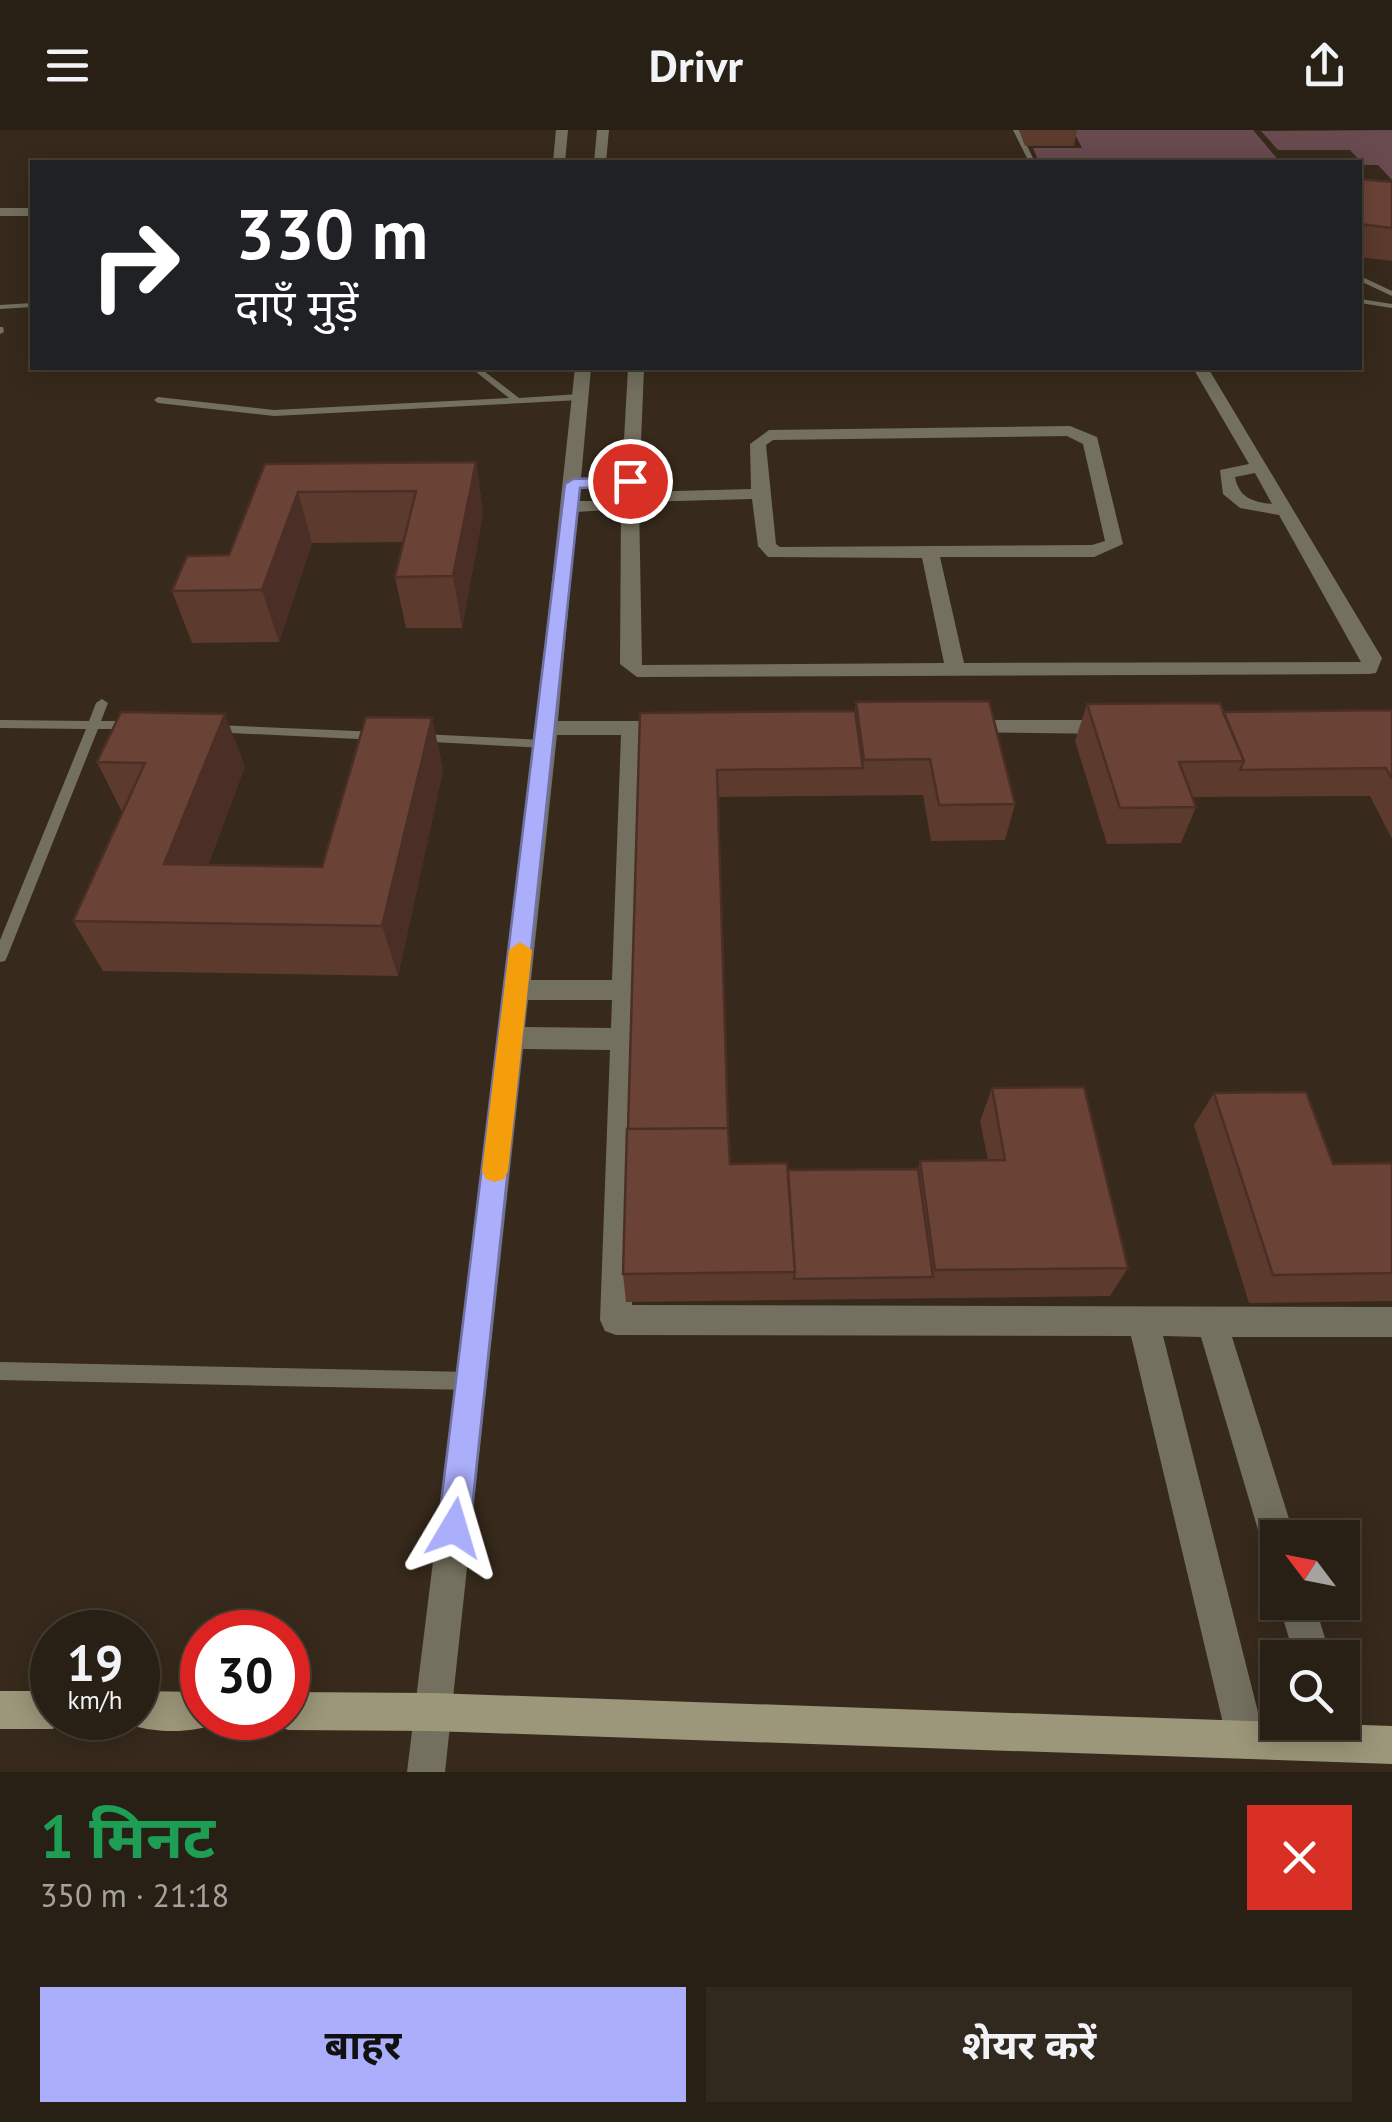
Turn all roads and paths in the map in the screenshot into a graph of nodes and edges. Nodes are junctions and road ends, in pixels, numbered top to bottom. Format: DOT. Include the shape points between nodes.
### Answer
graph roads {
  1 [pos="562,130"];
  2 [pos="602,130"];
  3 [pos="1016,130"];
  4 [pos="559,160"];
  5 [pos="600,160"];
  6 [pos="1031,160"];
  7 [pos="0,212"];
  8 [pos="30,212"];
  9 [pos="1362,279"];
  10 [pos="1392,294"];
  11 [pos="1362,301"];
  12 [pos="30,306"];
  13 [pos="1392,306"];
  14 [pos="0,308"];
  15 [pos="478,370"];
  16 [pos="583,370"];
  17 [pos="636,370"];
  18 [pos="1202,370"];
  19 [pos="580,396"];
  20 [pos="158,400"];
  21 [pos="518,400"];
  22 [pos="1261,467"];
  23 [pos="760,494"];
  24 [pos="572,495"];
  25 [pos="627,497"];
  26 [pos="1286,510"];
  27 [pos="930,552"];
  28 [pos="956,671"];
  29 [pos="102,703"];
  30 [pos="94,723"];
  31 [pos="0,724"];
  32 [pos="153,726"];
  33 [pos="1139,727"];
  34 [pos="192,728"];
  35 [pos="632,728"];
  36 [pos="690,728"];
  37 [pos="944,728"];
  38 [pos="546,736"];
  39 [pos="389,737"];
  40 [pos="409,738"];
  41 [pos="0,957"];
  42 [pos="516,990"];
  43 [pos="625,990"];
  44 [pos="510,1038"];
  45 [pos="624,1039"];
  46 [pos="1143,1320"];
  47 [pos="1212,1320"];
  48 [pos="1392,1322"];
  49 [pos="0,1371"];
  50 [pos="471,1381"];
  51 [pos="1272,1520"];
  52 [pos="0,1710"];
  53 [pos="30,1710"];
  54 [pos="310,1711"];
  55 [pos="433,1712"];
  56 [pos="1360,1738"];
  57 [pos="1260,1739"];
  58 [pos="1246,1740"];
  59 [pos="1392,1745"];
  60 [pos="426,1772"];
  1 -- 4 [label="street"];
  2 -- 5 [label="street"];
  3 -- 6 [label="lane"];
  7 -- 8 [label="street"];
  9 -- 10 [label="lane"];
  11 -- 13 [label="lane"];
  12 -- 14 [label="lane"];
  15 -- 21 [label="lane"];
  16 -- 19 [label="street"];
  17 -- 25 [label="street"];
  18 -- 22 [label="street"];
  19 -- 21 [label="lane"];
  19 -- 24 [label="street"];
  20 -- 21 [label="lane" via="274,414"];
  22 -- 26 [label="street"];
  22 -- 26 [label="street" via="1226,474 1232,495 1248,507"];
  23 -- 25 [label="street"];
  23 -- 27 [label="street" via="767,546 775,553"];
  23 -- 27 [label="street" via="758,444 770,435 1070,431 1091,441 1114,544 1094,551"];
  24 -- 25 [label="street"];
  24 -- 25 [label="street"];
  24 -- 38 [label="street"];
  25 -- 28 [label="street" via="633,668"];
  26 -- 28 [label="street" via="1372,658 1369,668"];
  27 -- 28 [label="street"];
  29 -- 30 [label="lane"];
  30 -- 31 [label="lane"];
  30 -- 32 [label="lane"];
  30 -- 41 [label="lane"];
  33 -- 37 [label="street"];
  34 -- 39 [label="lane"];
  35 -- 36 [label="street"];
  35 -- 38 [label="street"];
  35 -- 43 [label="street"];
  38 -- 40 [label="lane"];
  38 -- 42 [label="street"];
  42 -- 43 [label="street"];
  42 -- 44 [label="street"];
  43 -- 45 [label="street"];
  44 -- 45 [label="street"];
  44 -- 50 [label="street"];
  45 -- 46 [label="street" via="616,1320"];
  46 -- 47 [label="street"];
  46 -- 58 [label="street"];
  47 -- 48 [label="street"];
  47 -- 51 [label="street"];
  49 -- 50 [label="lane"];
  50 -- 55 [label="street"];
  52 -- 53 [label="street"];
  54 -- 55 [label="street"];
  55 -- 58 [label="street"];
  55 -- 60 [label="street"];
  56 -- 59 [label="street"];
  57 -- 58 [label="street"];
}
